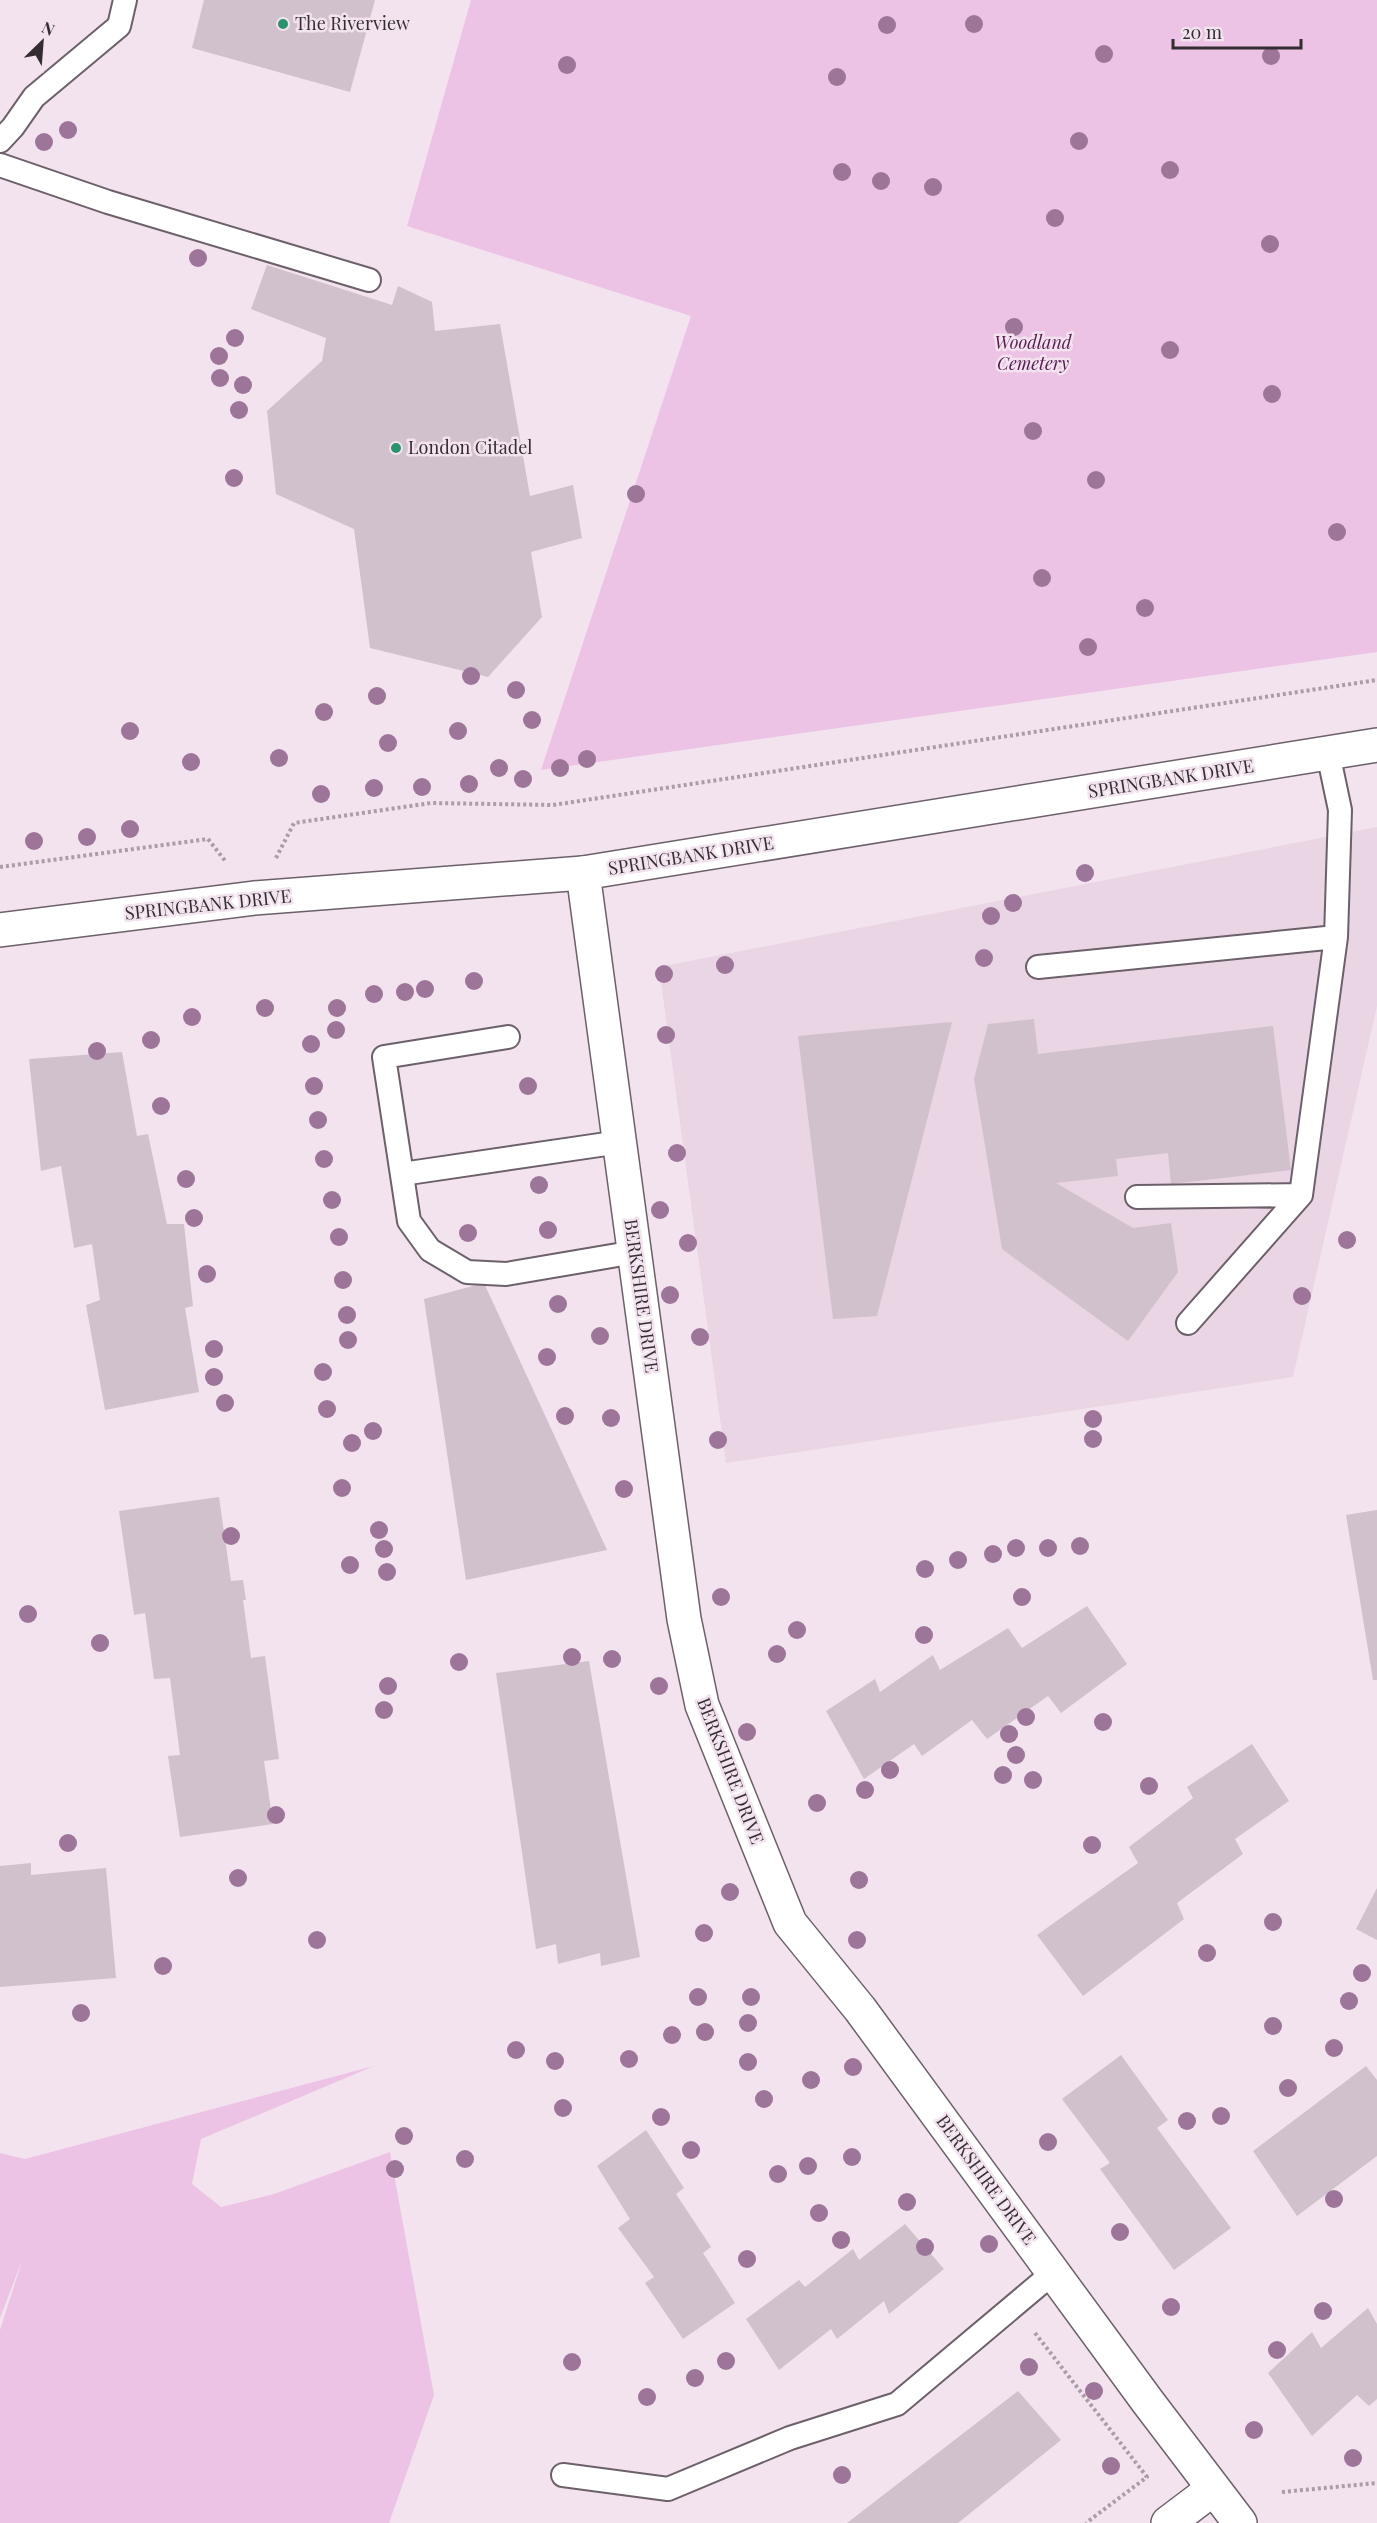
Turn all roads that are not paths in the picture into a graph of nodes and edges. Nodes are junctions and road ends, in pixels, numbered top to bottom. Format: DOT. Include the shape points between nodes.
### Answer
graph roads {
  1 [pos="125,0"];
  2 [pos="0,141"];
  3 [pos="0,165"];
  4 [pos="369,280"];
  5 [pos="1377,746"];
  6 [pos="1328,753"];
  7 [pos="583,873"];
  8 [pos="0,930"];
  9 [pos="1336,937"];
  10 [pos="1038,967"];
  11 [pos="508,1037"];
  12 [pos="620,1142"];
  13 [pos="402,1174"];
  14 [pos="1301,1196"];
  15 [pos="1137,1197"];
  16 [pos="635,1252"];
  17 [pos="1188,1323"];
  18 [pos="1054,2272"];
  19 [pos="563,2475"];
  20 [pos="1213,2489"];
  21 [pos="1168,2523"];
  22 [pos="1240,2523"];
  1 -- 2 [label="lane" via="119,26 34,97"];
  3 -- 4 [label="lane" via="108,202"];
  5 -- 6 [label="street, SPRINGBANK DRIVE"];
  6 -- 7 [label="street, SPRINGBANK DRIVE"];
  6 -- 9 [label="lane" via="1340,810"];
  7 -- 8 [label="street, SPRINGBANK DRIVE" via="254,898"];
  7 -- 12 [label="street, BERKSHIRE DRIVE"];
  9 -- 10 [label="lane"];
  9 -- 14 [label="lane"];
  11 -- 13 [label="lane" via="384,1057"];
  12 -- 13 [label="lane"];
  12 -- 16 [label="street, BERKSHIRE DRIVE"];
  13 -- 16 [label="lane" via="409,1221 430,1250 467,1272 506,1274"];
  14 -- 15 [label="lane"];
  14 -- 17 [label="lane"];
  16 -- 18 [label="street, BERKSHIRE DRIVE" via="684,1619 702,1706 790,1923 860,2009"];
  18 -- 19 [label="lane" via="897,2404 790,2438 668,2489"];
  18 -- 20 [label="street, BERKSHIRE DRIVE"];
  20 -- 21 [label="street"];
  20 -- 22 [label="street, BERKSHIRE DRIVE"];
}
